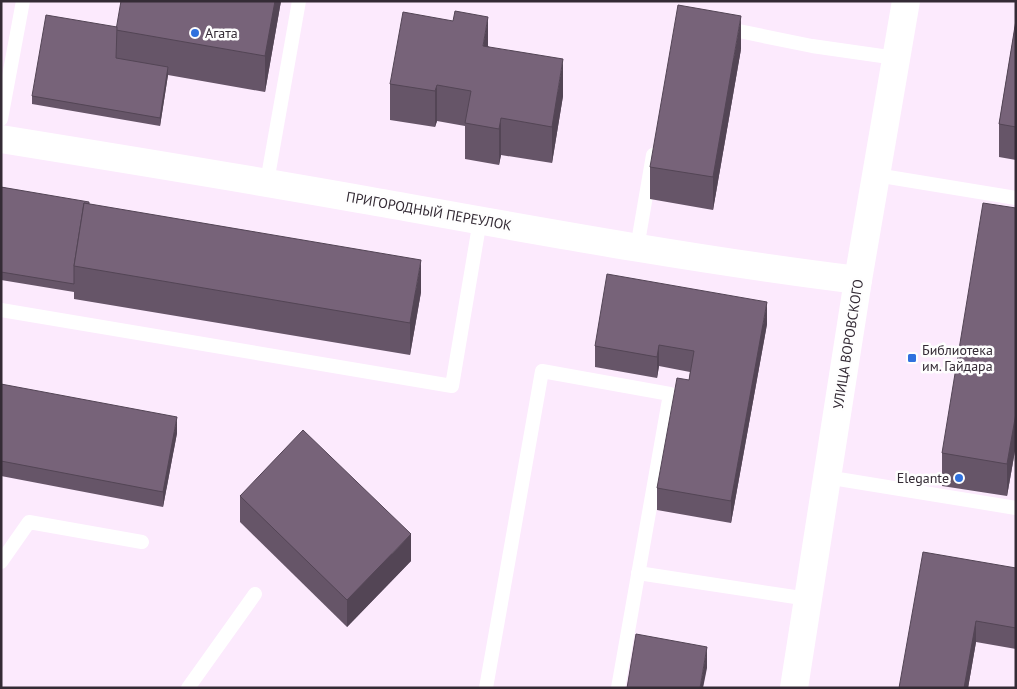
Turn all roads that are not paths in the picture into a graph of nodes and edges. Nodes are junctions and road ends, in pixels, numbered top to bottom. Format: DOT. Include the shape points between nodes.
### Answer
graph roads {
  1 [pos="23,1"];
  2 [pos="299,1"];
  3 [pos="906,1"];
  4 [pos="706,24"];
  5 [pos="896,58"];
  6 [pos="1,118"];
  7 [pos="1,139"];
  8 [pos="655,142"];
  9 [pos="876,174"];
  10 [pos="267,182"];
  11 [pos="1016,198"];
  12 [pos="480,220"];
  13 [pos="637,248"];
  14 [pos="858,280"];
  15 [pos="1,310"];
  16 [pos="826,477"];
  17 [pos="1016,508"];
  18 [pos="142,542"];
  19 [pos="1,562"];
  20 [pos="638,573"];
  21 [pos="255,594"];
  22 [pos="808,599"];
  23 [pos="188,688"];
  24 [pos="486,688"];
  25 [pos="618,688"];
  26 [pos="794,688"];
  1 -- 6 [label="lane"];
  2 -- 10 [label="lane"];
  3 -- 5 [label="street, УЛИЦА ВОРОВСКОГО"];
  4 -- 5 [label="lane" via="812,46"];
  5 -- 9 [label="street, УЛИЦА ВОРОВСКОГО"];
  7 -- 10 [label="street, ПРИГОРОДНЫЙ ПЕРЕУЛОК"];
  8 -- 13 [label="lane"];
  9 -- 11 [label="lane"];
  9 -- 14 [label="street, УЛИЦА ВОРОВСКОГО"];
  10 -- 12 [label="street, ПРИГОРОДНЫЙ ПЕРЕУЛОК"];
  12 -- 13 [label="street, ПРИГОРОДНЫЙ ПЕРЕУЛОК"];
  12 -- 15 [label="lane" via="452,386"];
  13 -- 14 [label="street, ПРИГОРОДНЫЙ ПЕРЕУЛОК"];
  14 -- 16 [label="street, УЛИЦА ВОРОВСКОГО"];
  16 -- 17 [label="lane"];
  16 -- 22 [label="street, УЛИЦА ВОРОВСКОГО"];
  18 -- 19 [label="lane" via="29,522"];
  20 -- 22 [label="lane"];
  20 -- 24 [label="lane" via="670,394 542,372"];
  20 -- 25 [label="lane"];
  21 -- 23 [label="lane"];
  22 -- 26 [label="street, УЛИЦА ВОРОВСКОГО"];
}
